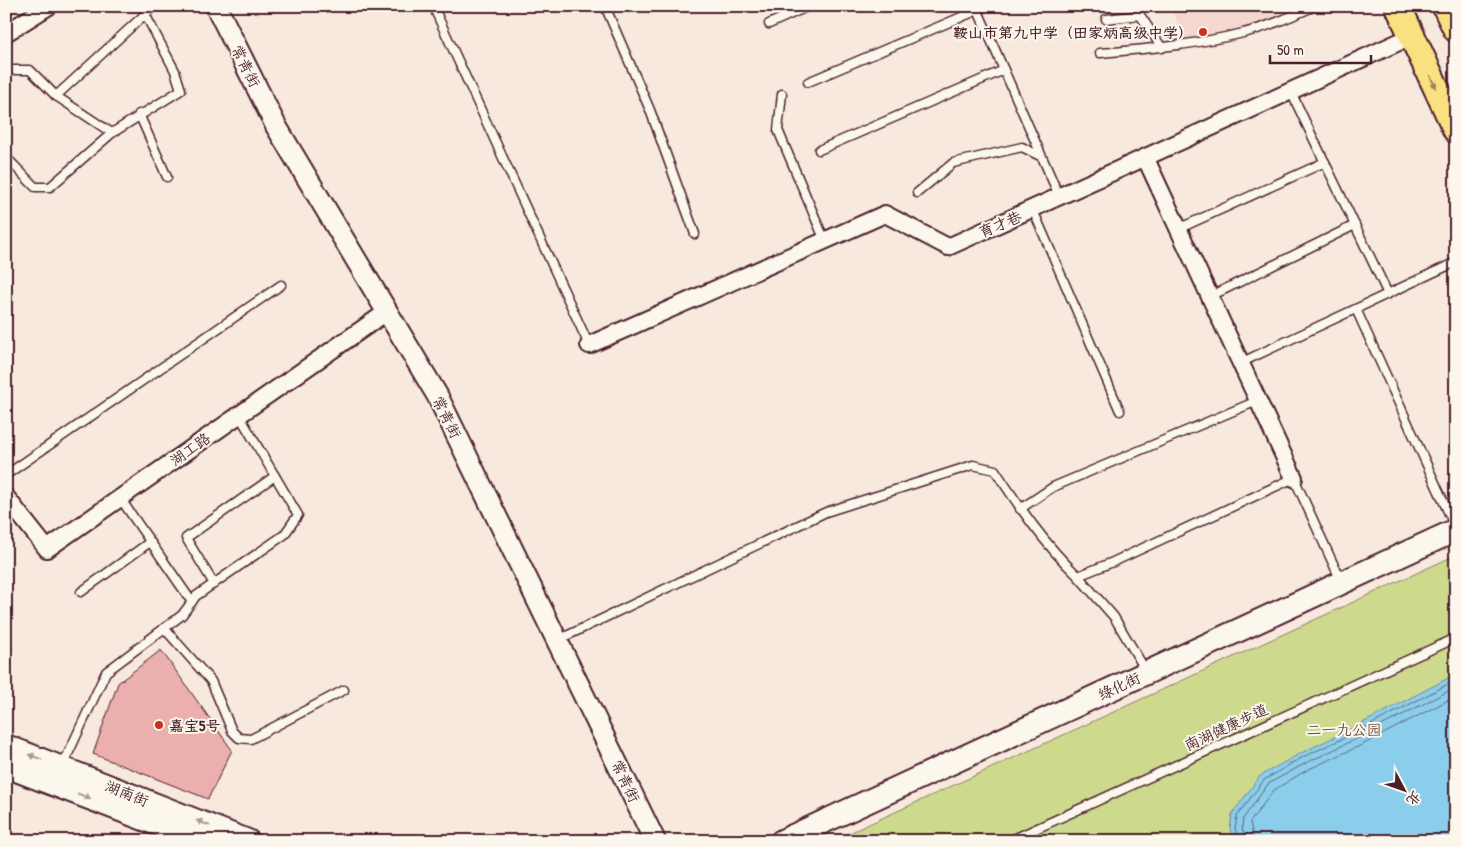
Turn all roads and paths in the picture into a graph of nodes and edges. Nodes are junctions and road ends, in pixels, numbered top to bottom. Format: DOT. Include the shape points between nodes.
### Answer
graph roads {
  1 [pos="49,6"];
  2 [pos="154,6"];
  3 [pos="216,6"];
  4 [pos="433,6"];
  5 [pos="605,6"];
  6 [pos="809,6"];
  7 [pos="1315,6"];
  8 [pos="1398,6"];
  9 [pos="1445,6"];
  10 [pos="977,8"];
  11 [pos="145,14"];
  12 [pos="1106,19"];
  13 [pos="769,24"];
  14 [pos="1456,29"];
  15 [pos="6,33"];
  16 [pos="1412,36"];
  17 [pos="1162,48"];
  18 [pos="1100,53"];
  19 [pos="6,70"];
  20 [pos="1004,70"];
  21 [pos="808,82"];
  22 [pos="1291,92"];
  23 [pos="782,94"];
  24 [pos="56,96"];
  25 [pos="139,114"];
  26 [pos="1456,130"];
  27 [pos="112,133"];
  28 [pos="819,150"];
  29 [pos="6,157"];
  30 [pos="1042,157"];
  31 [pos="1146,159"];
  32 [pos="1325,162"];
  33 [pos="167,177"];
  34 [pos="917,193"];
  35 [pos="1060,198"];
  36 [pos="1033,210"];
  37 [pos="1355,225"];
  38 [pos="1178,230"];
  39 [pos="695,234"];
  40 [pos="825,241"];
  41 [pos="1456,262"];
  42 [pos="281,285"];
  43 [pos="1388,294"];
  44 [pos="1209,297"];
  45 [pos="1356,308"];
  46 [pos="388,311"];
  47 [pos="589,345"];
  48 [pos="1240,363"];
  49 [pos="1257,401"];
  50 [pos="1120,411"];
  51 [pos="239,415"];
  52 [pos="6,475"];
  53 [pos="275,476"];
  54 [pos="1294,478"];
  55 [pos="6,497"];
  56 [pos="120,498"];
  57 [pos="1020,509"];
  58 [pos="1456,529"];
  59 [pos="150,542"];
  60 [pos="1078,576"];
  61 [pos="214,584"];
  62 [pos="1342,584"];
  63 [pos="81,592"];
  64 [pos="192,602"];
  65 [pos="164,628"];
  66 [pos="1456,638"];
  67 [pos="558,640"];
  68 [pos="1147,673"];
  69 [pos="344,690"];
  70 [pos="6,746"];
  71 [pos="6,766"];
  72 [pos="62,767"];
  73 [pos="201,841"];
  74 [pos="248,841"];
  75 [pos="655,841"];
  76 [pos="782,841"];
  77 [pos="1009,841"];
  1 -- 15 [label="street"];
  2 -- 11 [label="lane"];
  3 -- 46 [label="street, 常青街" via="276,126"];
  4 -- 47 [label="lane"];
  5 -- 39 [label="lane" via="650,110"];
  6 -- 13 [label="lane"];
  7 -- 17 [label="lane" via="1240,34"];
  8 -- 16 [label="main road"];
  9 -- 14 [label="main road"];
  10 -- 20 [label="lane"];
  10 -- 21 [label="lane"];
  11 -- 24 [label="lane"];
  11 -- 25 [label="lane" via="176,71 181,90"];
  12 -- 17 [label="lane" via="1140,15"];
  16 -- 22 [label="street, 育才巷"];
  16 -- 26 [label="main road, one-way"];
  17 -- 18 [label="lane"];
  19 -- 24 [label="lane" via="30,70"];
  20 -- 28 [label="lane"];
  20 -- 30 [label="lane"];
  22 -- 31 [label="street, 育才巷"];
  22 -- 32 [label="lane"];
  23 -- 40 [label="lane" via="778,130"];
  24 -- 27 [label="lane"];
  25 -- 27 [label="lane"];
  25 -- 33 [label="lane"];
  27 -- 29 [label="lane" via="50,187 35,187"];
  30 -- 34 [label="lane" via="1022,147 953,163"];
  30 -- 35 [label="lane"];
  31 -- 35 [label="street, 育才巷"];
  31 -- 38 [label="street"];
  32 -- 37 [label="lane"];
  32 -- 38 [label="lane"];
  35 -- 36 [label="street, 育才巷"];
  36 -- 40 [label="street, 育才巷" via="948,247 885,214"];
  36 -- 50 [label="lane"];
  37 -- 43 [label="lane"];
  37 -- 44 [label="lane"];
  38 -- 44 [label="street"];
  40 -- 47 [label="street, 育才巷"];
  41 -- 43 [label="lane"];
  42 -- 52 [label="lane"];
  43 -- 45 [label="lane"];
  44 -- 48 [label="street"];
  45 -- 48 [label="lane"];
  45 -- 58 [label="lane"];
  46 -- 51 [label="street, 湖工路"];
  46 -- 67 [label="street, 常青街" via="437,395"];
  48 -- 49 [label="street"];
  49 -- 54 [label="street"];
  49 -- 57 [label="lane" via="1053,487"];
  51 -- 53 [label="lane"];
  51 -- 56 [label="street, 湖工路"];
  53 -- 61 [label="lane" via="298,515 284,535"];
  53 -- 61 [label="lane" via="186,538"];
  54 -- 60 [label="lane"];
  54 -- 62 [label="lane"];
  55 -- 56 [label="street, 湖工路" via="47,549"];
  56 -- 59 [label="lane"];
  57 -- 60 [label="lane" via="1055,554"];
  57 -- 67 [label="lane" via="995,470 973,465 826,512"];
  58 -- 62 [label="main road, 绿化街"];
  59 -- 63 [label="lane"];
  59 -- 64 [label="lane"];
  60 -- 68 [label="lane" via="1114,617"];
  61 -- 64 [label="lane"];
  62 -- 68 [label="main road, 绿化街"];
  64 -- 65 [label="lane" via="182,615"];
  65 -- 69 [label="lane" via="211,681 232,731 239,738 251,740"];
  65 -- 72 [label="lane" via="106,672"];
  66 -- 77 [label="lane, 南湖健康步道"];
  67 -- 75 [label="street, 常青街"];
  68 -- 76 [label="main road, 绿化街"];
  72 -- 70 [label="main road, 湖南街, one-way"];
  71 -- 73 [label="main road, 湖南街, one-way"];
  74 -- 72 [label="main road, 湖南街, one-way"];
}
